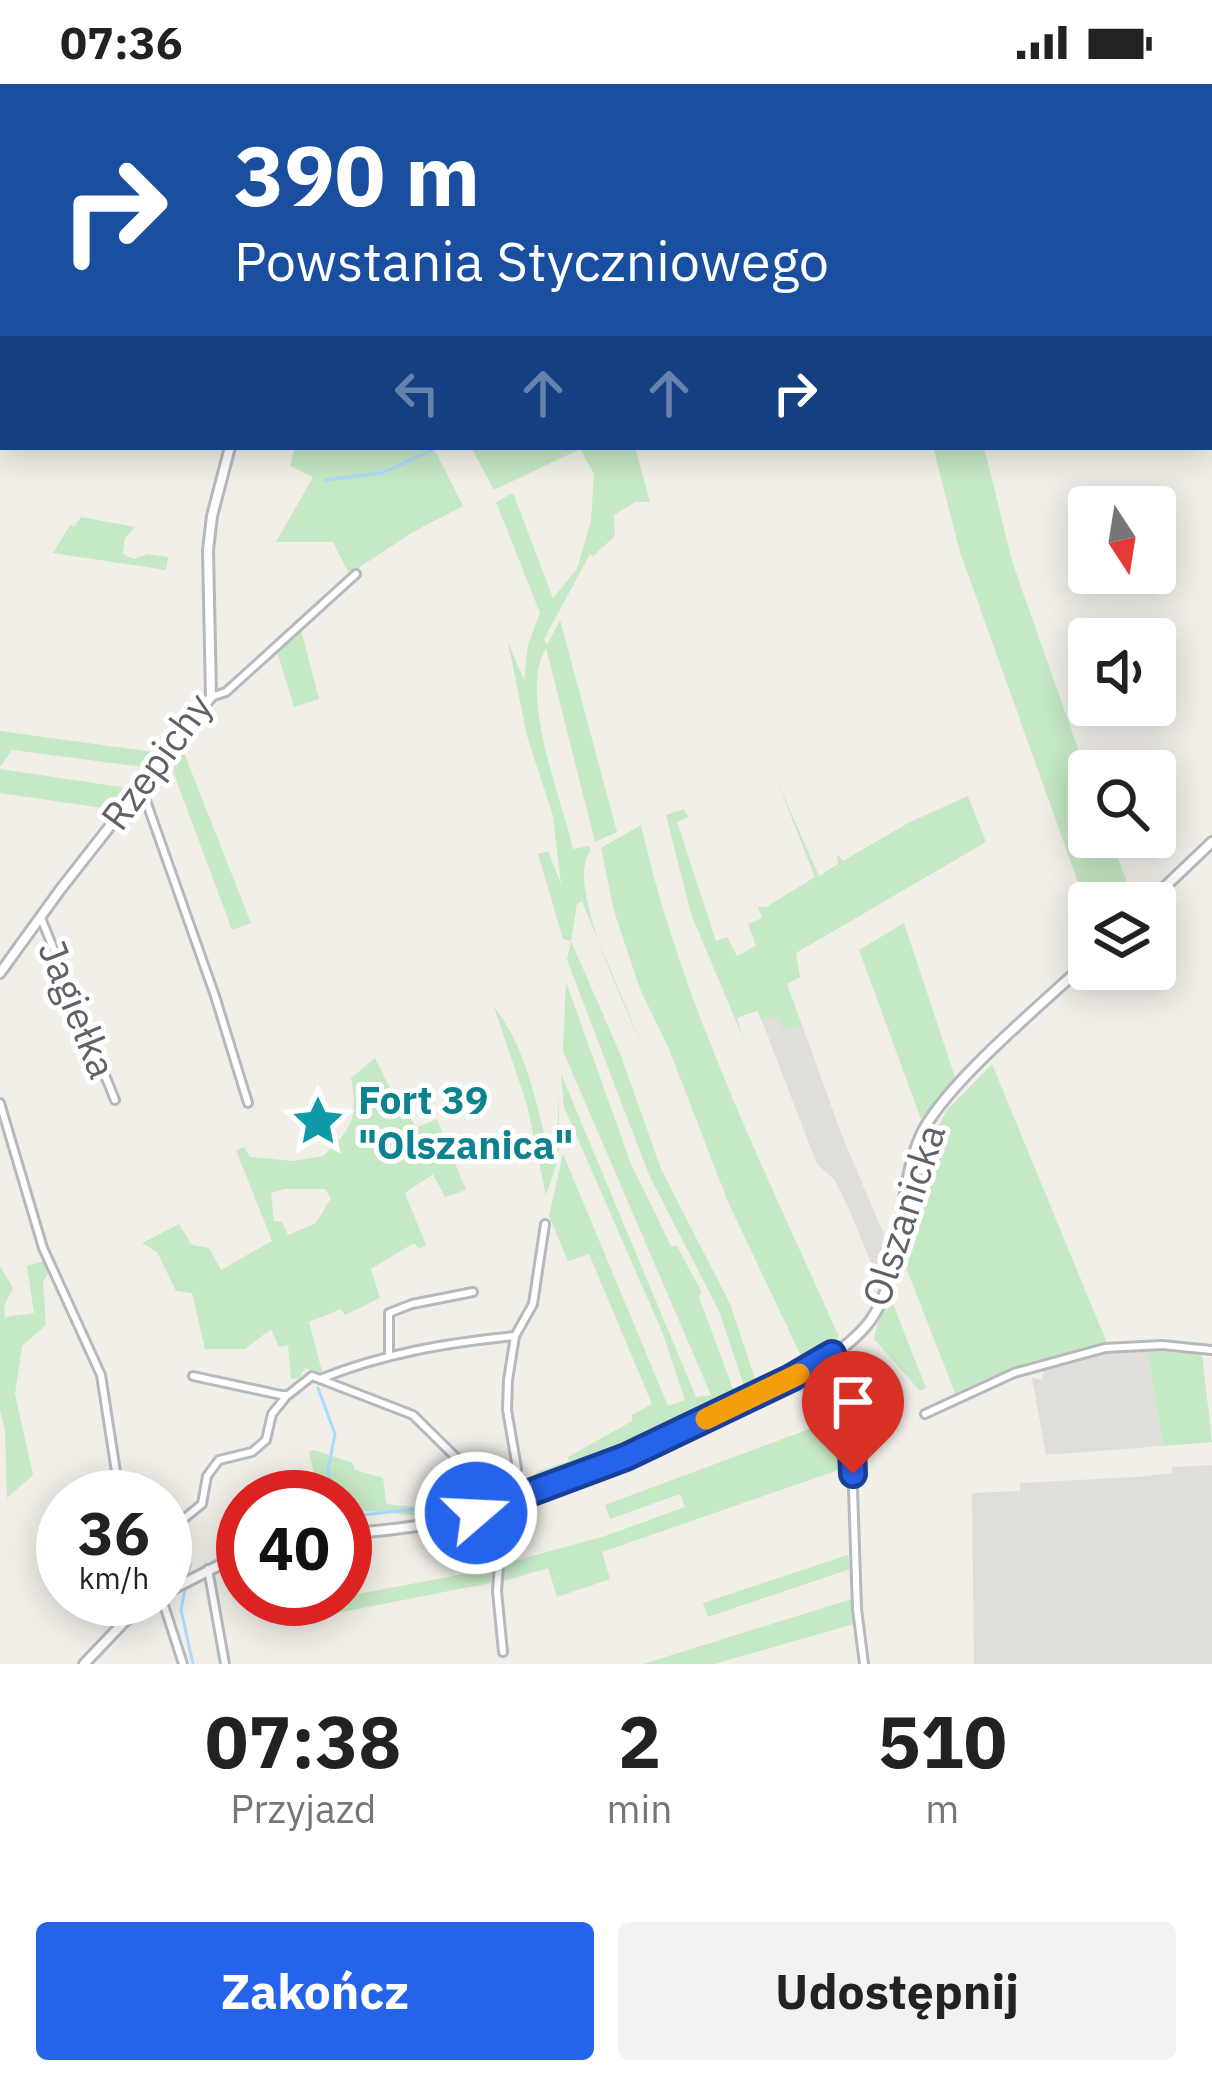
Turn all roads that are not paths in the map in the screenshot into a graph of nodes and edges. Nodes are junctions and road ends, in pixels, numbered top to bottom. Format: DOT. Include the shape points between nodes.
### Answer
graph roads {
  1 [pos="229,450"];
  2 [pos="356,574"];
  3 [pos="211,697"];
  4 [pos="138,790"];
  5 [pos="1212,842"];
  6 [pos="1170,882"];
  7 [pos="40,918"];
  8 [pos="0,973"];
  9 [pos="1068,980"];
  10 [pos="115,1100"];
  11 [pos="0,1103"];
  12 [pos="248,1103"];
  13 [pos="545,1224"];
  14 [pos="473,1292"];
  15 [pos="515,1336"];
  16 [pos="1212,1350"];
  17 [pos="389,1354"];
  18 [pos="832,1354"];
  19 [pos="193,1376"];
  20 [pos="319,1379"];
  21 [pos="288,1395"];
  22 [pos="925,1414"];
  23 [pos="116,1470"];
  24 [pos="512,1500"];
  25 [pos="497,1506"];
  26 [pos="192,1512"];
  27 [pos="372,1531"];
  28 [pos="216,1565"];
  29 [pos="208,1569"];
  30 [pos="192,1577"];
  31 [pos="120,1626"];
  32 [pos="173,1626"];
  33 [pos="503,1652"];
  34 [pos="84,1664"];
  35 [pos="183,1664"];
  36 [pos="225,1664"];
  37 [pos="864,1664"];
  1 -- 3 [label="street, Rzepichy" via="208,550"];
  2 -- 3 [label="street"];
  3 -- 4 [label="street, Rzepichy"];
  4 -- 7 [label="street, Rzepichy"];
  4 -- 12 [label="street"];
  5 -- 6 [label="street"];
  7 -- 8 [label="street, Rzepichy"];
  7 -- 10 [label="street, Jagiełka"];
  9 -- 18 [label="street, Olszanicka" via="930,1118 911,1163 884,1295 864,1328"];
  11 -- 23 [label="street" via="43,1249 101,1375"];
  13 -- 15 [label="street" via="533,1304"];
  14 -- 17 [label="street" via="388,1313"];
  15 -- 17 [label="street"];
  15 -- 24 [label="street" via="507,1410 517,1468"];
  16 -- 22 [label="street" via="1105,1348 1014,1373"];
  17 -- 20 [label="street"];
  18 -- 24 [label="street, Olszanicka" via="626,1457"];
  18 -- 37 [label="street" via="850,1399"];
  19 -- 21 [label="street"];
  20 -- 21 [label="street" via="303,1380"];
  20 -- 25 [label="street" via="413,1415 485,1484"];
  21 -- 26 [label="street" via="259,1447 219,1460"];
  24 -- 25 [label="street, Olszanicka"];
  25 -- 27 [label="street, Olszanicka"];
  25 -- 33 [label="street"];
  28 -- 29 [label="street"];
  29 -- 30 [label="street"];
  29 -- 36 [label="street"];
  31 -- 34 [label="street"];
  32 -- 35 [label="street"];
}
